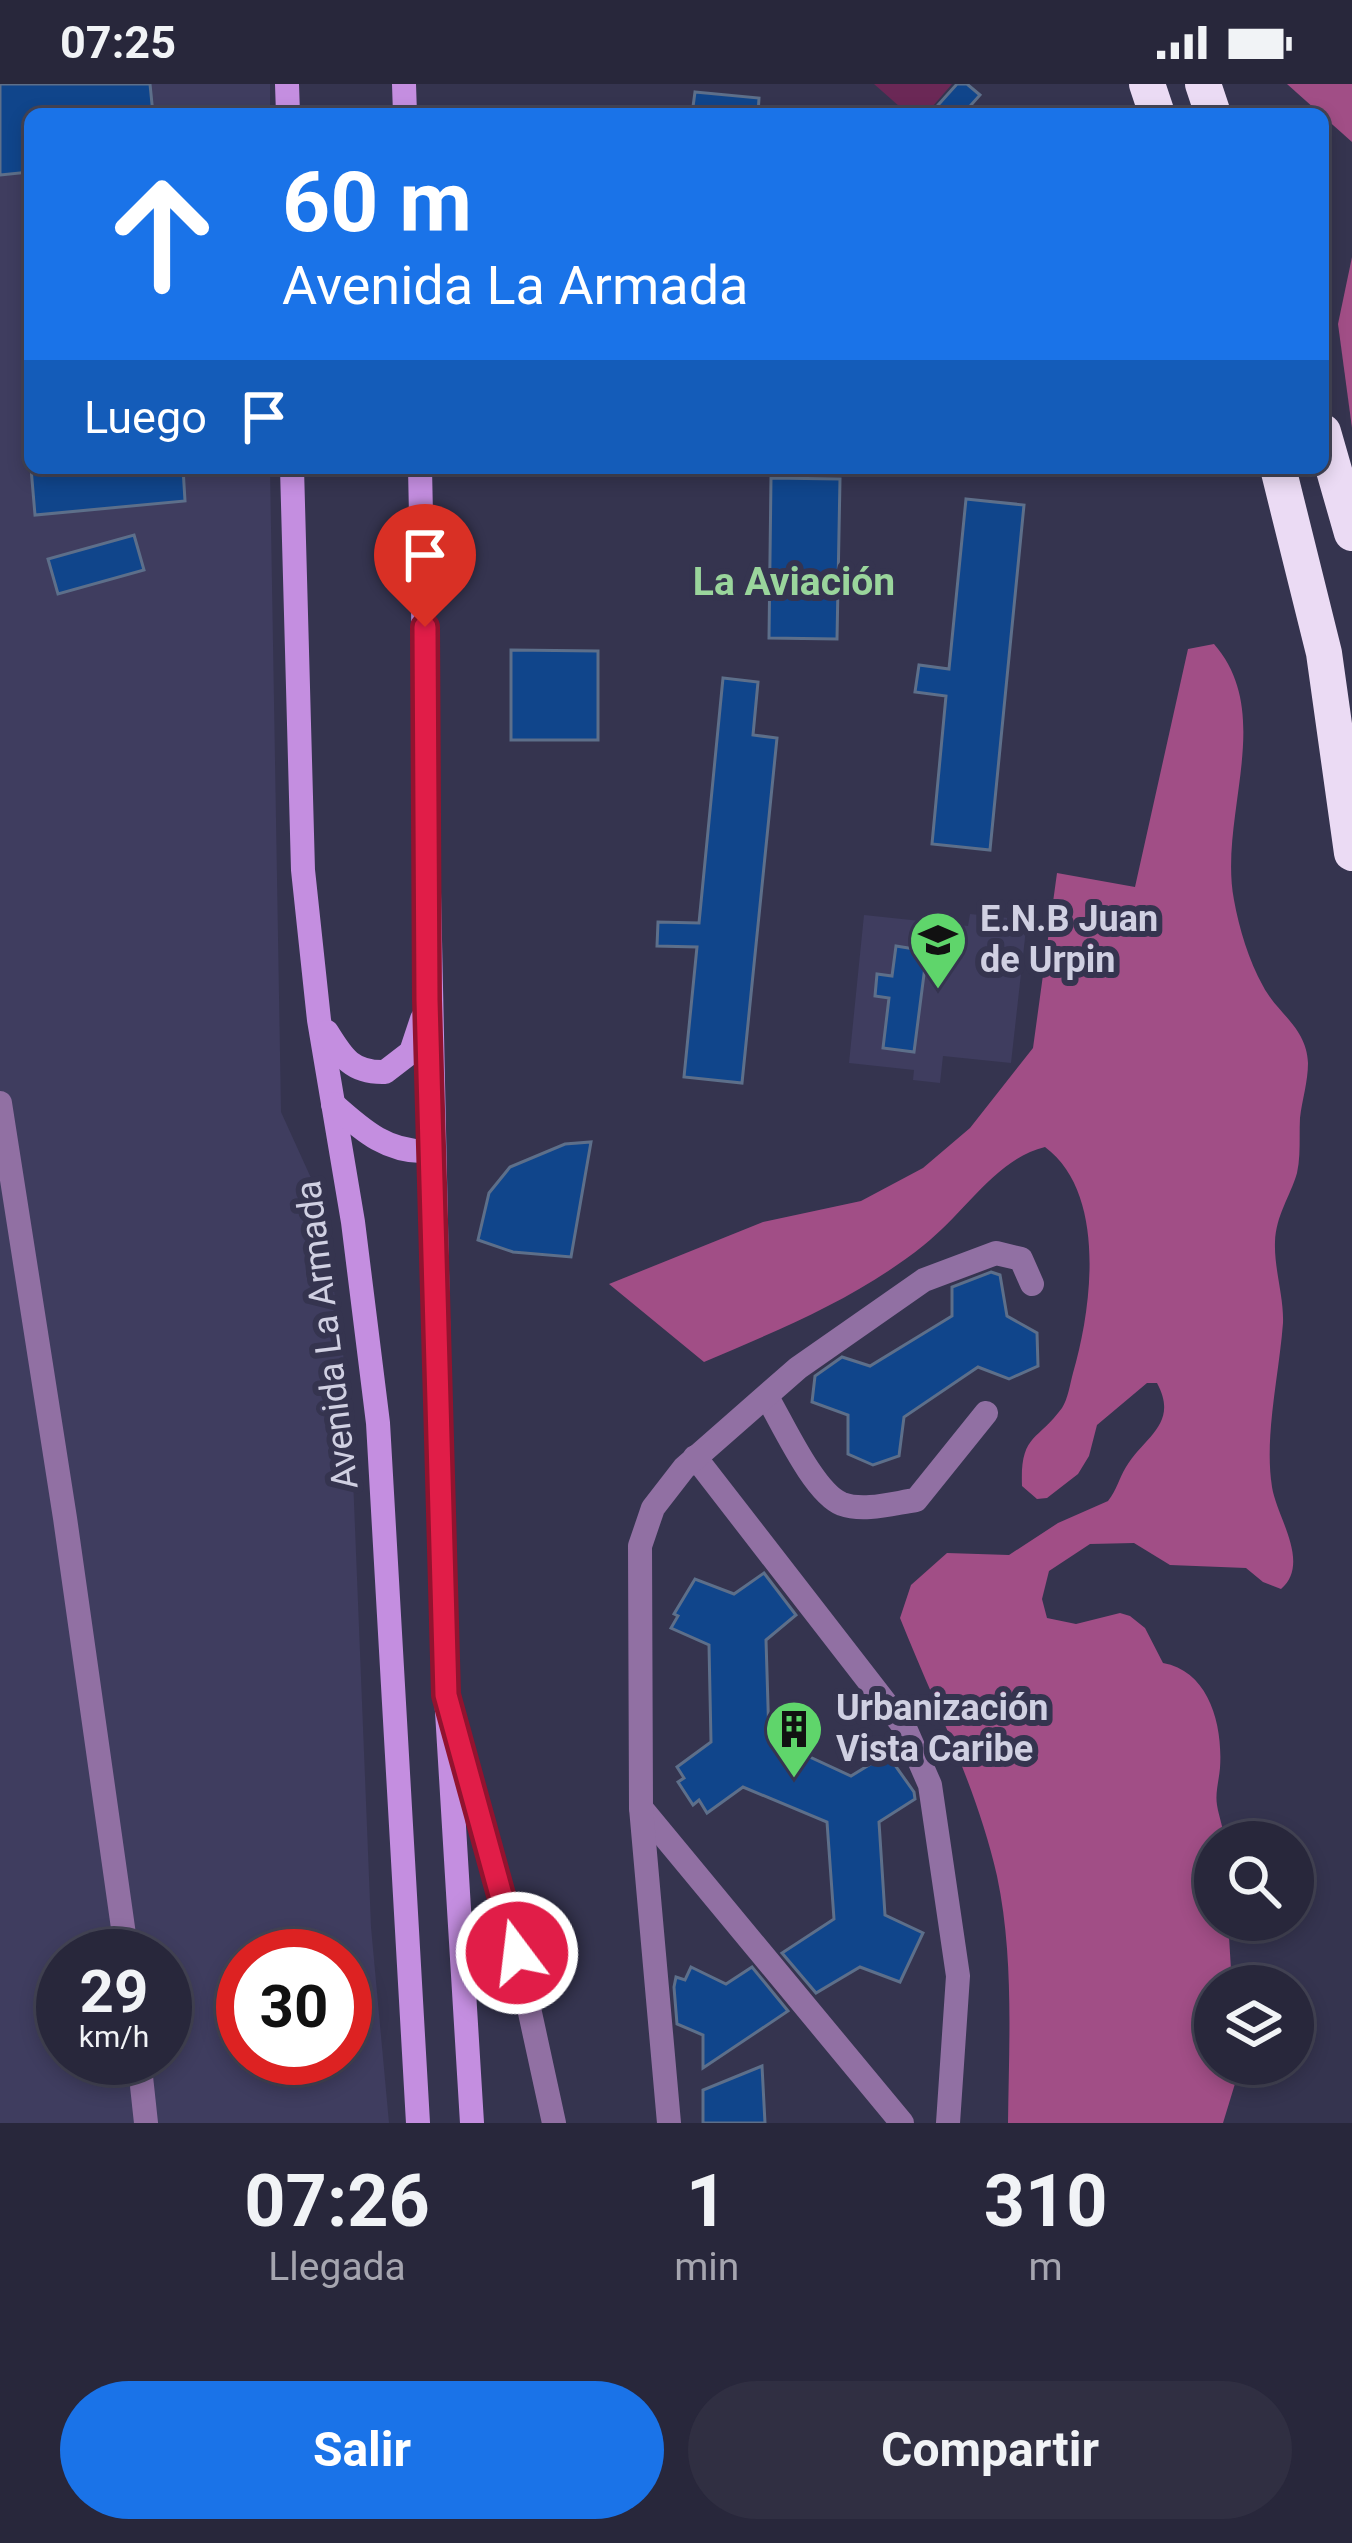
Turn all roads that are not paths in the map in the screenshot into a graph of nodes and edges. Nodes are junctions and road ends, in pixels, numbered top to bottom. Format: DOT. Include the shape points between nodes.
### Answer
graph roads {
  1 [pos="1329,453"];
  2 [pos="292,474"];
  3 [pos="419,474"];
  4 [pos="1280,474"];
  5 [pos="1352,533"];
  6 [pos="1352,854"];
  7 [pos="427,1000"];
  8 [pos="319,1020"];
  9 [pos="0,1103"];
  10 [pos="334,1104"];
  11 [pos="431,1151"];
  12 [pos="1032,1284"];
  13 [pos="767,1397"];
  14 [pos="986,1413"];
  15 [pos="695,1457"];
  16 [pos="446,1695"];
  17 [pos="641,1808"];
  18 [pos="123,1929"];
  19 [pos="142,2085"];
  20 [pos="146,2123"];
  21 [pos="418,2123"];
  22 [pos="472,2123"];
  23 [pos="554,2123"];
  24 [pos="669,2123"];
  25 [pos="902,2123"];
  26 [pos="948,2123"];
  1 -- 5 [label="highway"];
  2 -- 8 [label="main road, Avenida La Armada" via="297,775"];
  3 -- 7 [label="main road"];
  4 -- 6 [label="highway" via="1324,653"];
  7 -- 8 [label="main road" via="411,1052 386,1072 356,1069"];
  7 -- 11 [label="main road"];
  8 -- 10 [label="main road, Avenida La Armada"];
  9 -- 18 [label="street"];
  10 -- 11 [label="main road" via="391,1147"];
  10 -- 21 [label="main road, Avenida La Armada" via="378,1423"];
  11 -- 16 [label="main road"];
  12 -- 13 [label="street" via="1021,1259 996,1253 924,1280"];
  13 -- 14 [label="street" via="820,1486 839,1503 862,1507 916,1500"];
  13 -- 15 [label="street"];
  15 -- 17 [label="street" via="653,1508 640,1546"];
  15 -- 26 [label="street" via="905,1728 930,1785 958,1976"];
  16 -- 22 [label="main road"];
  16 -- 23 [label="street"];
  17 -- 24 [label="street"];
  17 -- 25 [label="street"];
  19 -- 20 [label="street"];
}
